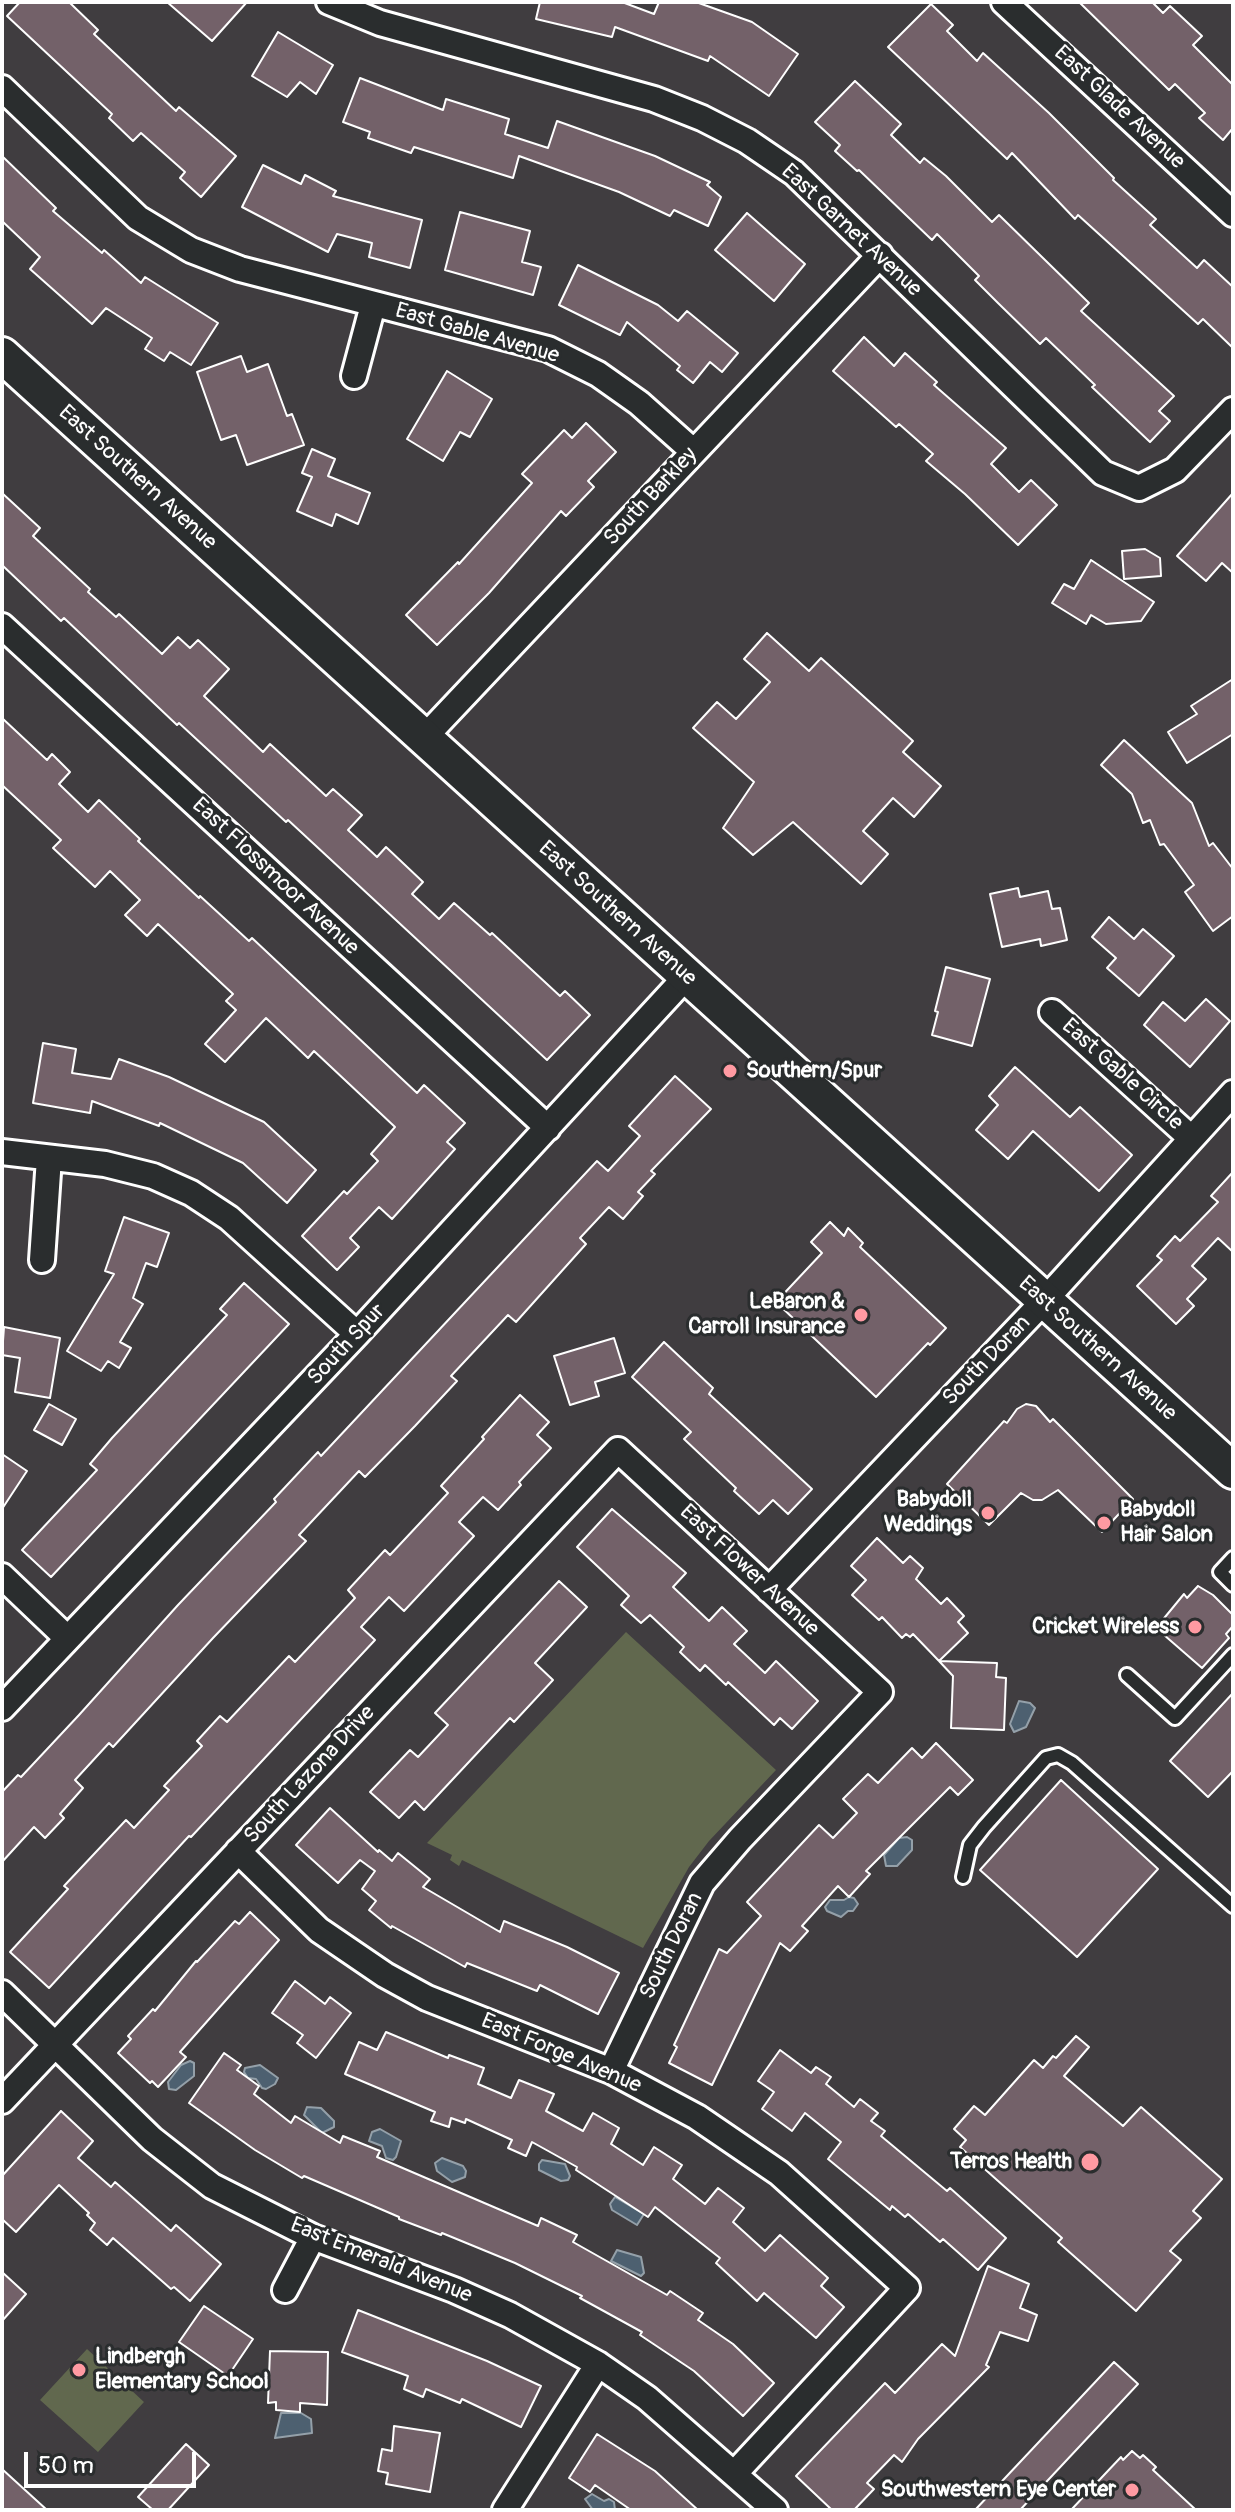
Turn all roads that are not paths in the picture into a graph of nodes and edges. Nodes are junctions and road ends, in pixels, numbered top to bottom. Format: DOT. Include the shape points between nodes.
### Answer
graph roads {
  1 [pos="329,2"];
  2 [pos="1004,2"];
  3 [pos="2,88"];
  4 [pos="1233,214"];
  5 [pos="880,255"];
  6 [pos="373,305"];
  7 [pos="2,355"];
  8 [pos="354,376"];
  9 [pos="1233,410"];
  10 [pos="694,452"];
  11 [pos="2,626"];
  12 [pos="423,739"];
  13 [pos="686,977"];
  14 [pos="1052,1012"];
  15 [pos="1233,1093"];
  16 [pos="548,1128"];
  17 [pos="1191,1138"];
  18 [pos="2,1152"];
  19 [pos="49,1158"];
  20 [pos="42,1260"];
  21 [pos="1044,1301"];
  22 [pos="357,1334"];
  23 [pos="618,1450"];
  24 [pos="1233,1471"];
  25 [pos="1233,1558"];
  26 [pos="2,1576"];
  27 [pos="1233,1585"];
  28 [pos="769,1590"];
  29 [pos="67,1638"];
  30 [pos="1233,1655"];
  31 [pos="1127,1675"];
  32 [pos="880,1692"];
  33 [pos="2,1708"];
  34 [pos="238,1851"];
  35 [pos="963,1877"];
  36 [pos="1233,1906"];
  37 [pos="2,1993"];
  38 [pos="55,2044"];
  39 [pos="611,2071"];
  40 [pos="2,2101"];
  41 [pos="313,2237"];
  42 [pos="285,2290"];
  43 [pos="598,2364"];
  44 [pos="735,2473"];
  45 [pos="505,2510"];
  46 [pos="775,2510"];
  1 -- 5 [label="street, East Garnet Avenue" via="380,23 654,99 702,118 794,173"];
  2 -- 4 [label="street, East Glade Avenue"];
  3 -- 6 [label="street, East Gable Avenue" via="138,218 191,250 240,269"];
  5 -- 9 [label="street, East Garnet Avenue" via="1103,473 1139,488 1175,470"];
  5 -- 10 [label="street, South Barkley"];
  6 -- 8 [label="street, East Gable Avenue"];
  6 -- 10 [label="street, East Gable Avenue" via="548,349 598,374"];
  7 -- 12 [label="main road, East Southern Avenue"];
  10 -- 12 [label="street, South Barkley"];
  11 -- 16 [label="street, East Flossmoor Avenue"];
  12 -- 13 [label="main road, East Southern Avenue"];
  13 -- 16 [label="street, South Spur"];
  13 -- 21 [label="main road, East Southern Avenue"];
  14 -- 17 [label="street, East Gable Circle"];
  15 -- 17 [label="street, South Doran"];
  16 -- 22 [label="street, South Spur"];
  17 -- 21 [label="street, South Doran"];
  18 -- 19 [label="street"];
  19 -- 20 [label="street"];
  19 -- 22 [label="street" via="105,1164 191,1193 229,1218"];
  21 -- 24 [label="main road, East Southern Avenue"];
  21 -- 28 [label="street, South Doran"];
  22 -- 29 [label="street, South Spur"];
  23 -- 28 [label="street, East Flower Avenue"];
  23 -- 34 [label="street, South Lazona Drive"];
  25 -- 27 [label="lane" via="1220,1572"];
  26 -- 29 [label="street"];
  28 -- 32 [label="street, East Flower Avenue"];
  29 -- 33 [label="street, South Spur"];
  30 -- 31 [label="lane" via="1175,1718"];
  32 -- 39 [label="street, South Doran" via="702,1883"];
  34 -- 38 [label="street, South Lazona Drive"];
  34 -- 39 [label="street, East Forge Avenue" via="319,1930 385,1975 427,1998"];
  35 -- 36 [label="lane" via="977,1836 1046,1758 1058,1755"];
  37 -- 38 [label="street, East Emerald Avenue"];
  38 -- 40 [label="street, South Lazona Drive"];
  38 -- 41 [label="street, East Emerald Avenue" via="152,2139 212,2186"];
  39 -- 44 [label="street, East Forge Avenue" via="697,2117 779,2173 907,2288"];
  41 -- 42 [label="street"];
  41 -- 43 [label="street, East Emerald Avenue" via="454,2290"];
  43 -- 44 [label="street, East Emerald Avenue"];
  43 -- 45 [label="street"];
  44 -- 46 [label="street, East Emerald Avenue"];
}
